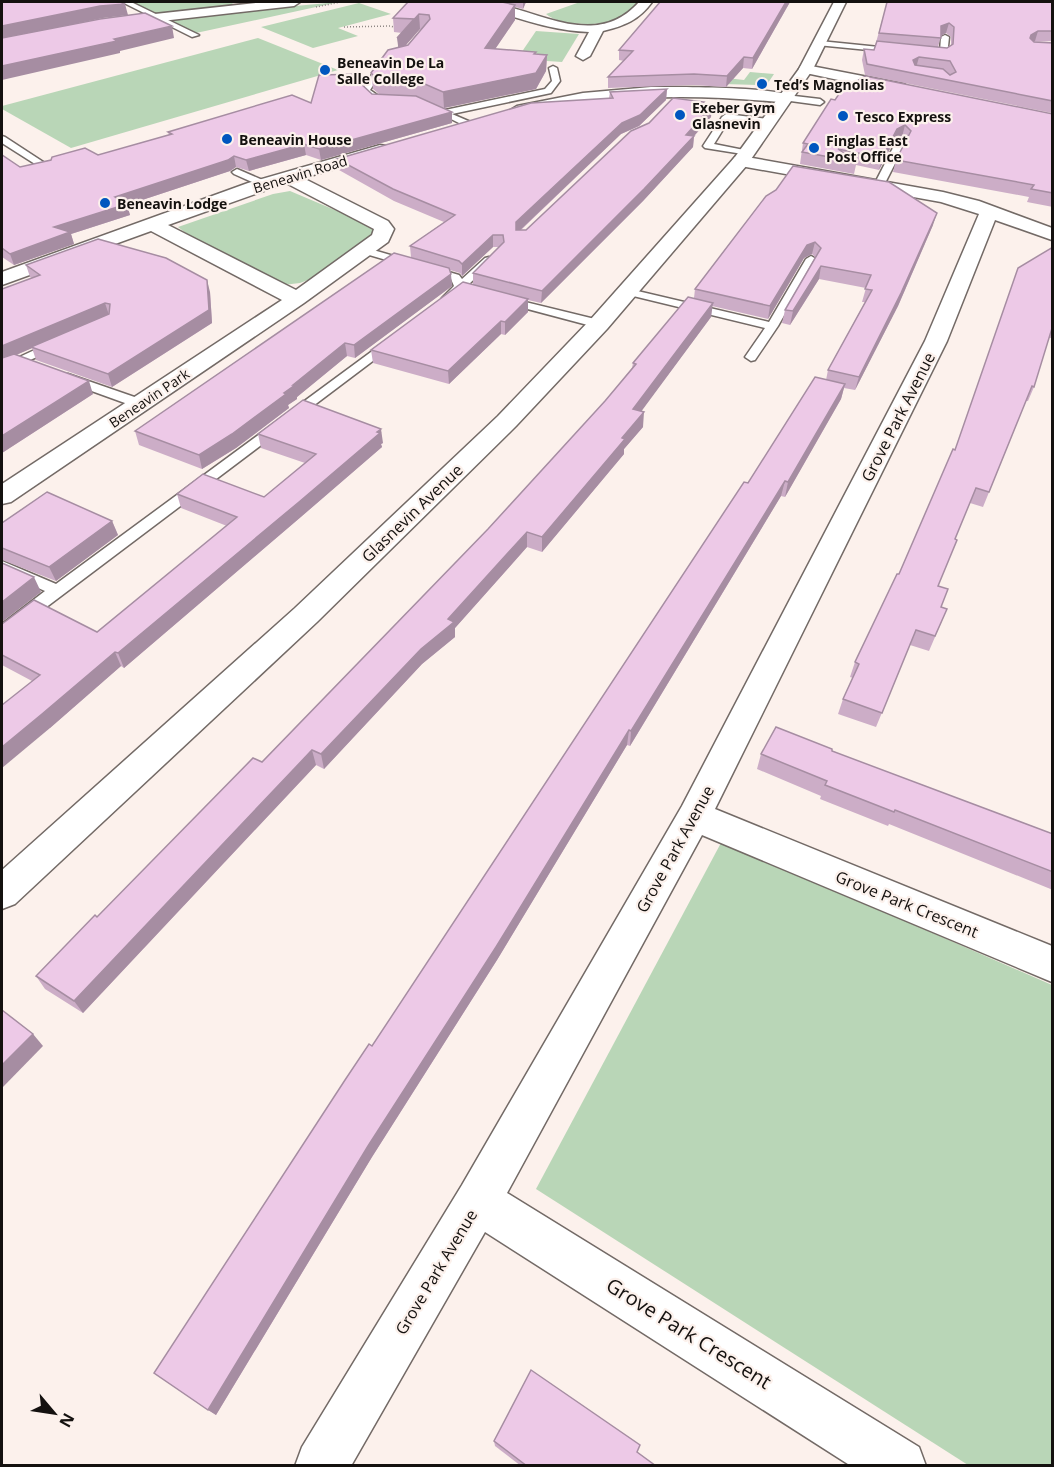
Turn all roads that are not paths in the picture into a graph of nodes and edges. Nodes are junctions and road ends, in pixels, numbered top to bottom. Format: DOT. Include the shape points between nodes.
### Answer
graph roads {
  1 [pos="126,2"];
  2 [pos="294,2"];
  3 [pos="480,2"];
  4 [pos="645,2"];
  5 [pos="840,2"];
  6 [pos="248,4"];
  7 [pos="546,8"];
  8 [pos="526,15"];
  9 [pos="159,17"];
  10 [pos="93,26"];
  11 [pos="598,27"];
  12 [pos="195,35"];
  13 [pos="945,37"];
  14 [pos="820,43"];
  15 [pos="910,52"];
  16 [pos="920,53"];
  17 [pos="582,56"];
  18 [pos="394,59"];
  19 [pos="553,68"];
  20 [pos="806,69"];
  21 [pos="921,92"];
  22 [pos="786,98"];
  23 [pos="399,101"];
  24 [pos="419,102"];
  25 [pos="820,102"];
  26 [pos="447,112"];
  27 [pos="768,122"];
  28 [pos="470,124"];
  29 [pos="440,133"];
  30 [pos="2,139"];
  31 [pos="901,142"];
  32 [pos="397,145"];
  33 [pos="743,157"];
  34 [pos="49,169"];
  35 [pos="237,172"];
  36 [pos="287,177"];
  37 [pos="264,184"];
  38 [pos="879,185"];
  39 [pos="989,212"];
  40 [pos="151,224"];
  41 [pos="1053,234"];
  42 [pos="363,250"];
  43 [pos="499,251"];
  44 [pos="811,260"];
  45 [pos="4,275"];
  46 [pos="461,288"];
  47 [pos="629,292"];
  48 [pos="297,299"];
  49 [pos="432,310"];
  50 [pos="600,324"];
  51 [pos="772,326"];
  52 [pos="404,332"];
  53 [pos="68,339"];
  54 [pos="751,357"];
  55 [pos="141,404"];
  56 [pos="2,496"];
  57 [pos="2,566"];
  58 [pos="56,590"];
  59 [pos="2,632"];
  60 [pos="694,816"];
  61 [pos="2,893"];
  62 [pos="1053,964"];
  63 [pos="478,1201"];
  64 [pos="321,1466"];
  65 [pos="900,1466"];
  1 -- 9 [label="lane"];
  2 -- 6 [label="street"];
  3 -- 8 [label="street"];
  4 -- 11 [label="street" via="622,22"];
  5 -- 14 [label="street, Glasnevin Avenue"];
  6 -- 9 [label="street"];
  7 -- 8 [label="street"];
  8 -- 11 [label="street" via="557,24"];
  9 -- 10 [label="street"];
  9 -- 12 [label="lane"];
  11 -- 17 [label="street"];
  13 -- 16 [label="lane" via="944,54"];
  14 -- 15 [label="lane"];
  14 -- 20 [label="street, Glasnevin Avenue"];
  18 -- 23 [label="lane" via="384,61 366,90 378,100"];
  19 -- 26 [label="lane" via="556,81 548,91"];
  20 -- 21 [label="street"];
  20 -- 22 [label="street, Glasnevin Avenue"];
  22 -- 25 [label="lane"];
  22 -- 27 [label="street, Glasnevin Avenue"];
  22 -- 28 [label="street" via="619,93 539,105"];
  24 -- 26 [label="lane"];
  26 -- 28 [label="lane"];
  27 -- 33 [label="street, Glasnevin Avenue"];
  27 -- 33 [label="lane" via="724,113 708,146"];
  28 -- 29 [label="street"];
  30 -- 34 [label="lane"];
  31 -- 38 [label="lane"];
  32 -- 36 [label="street, Beneavin Road"];
  33 -- 38 [label="street"];
  33 -- 47 [label="street, Glasnevin Avenue"];
  35 -- 37 [label="lane"];
  36 -- 37 [label="street, Beneavin Road"];
  36 -- 42 [label="street, Beneavin Park" via="381,225 381,238"];
  37 -- 40 [label="street, Beneavin Road"];
  38 -- 39 [label="street" via="942,197"];
  39 -- 41 [label="street"];
  39 -- 60 [label="street, Grove Park Avenue" via="936,341"];
  40 -- 45 [label="street, Beneavin Road"];
  40 -- 48 [label="street"];
  42 -- 46 [label="lane" via="455,277"];
  42 -- 48 [label="street, Beneavin Park"];
  43 -- 46 [label="lane"];
  44 -- 51 [label="lane"];
  46 -- 49 [label="lane"];
  46 -- 50 [label="lane"];
  47 -- 50 [label="street, Glasnevin Avenue"];
  47 -- 51 [label="lane"];
  48 -- 55 [label="street, Beneavin Park"];
  50 -- 61 [label="street, Glasnevin Avenue" via="306,615"];
  51 -- 54 [label="lane"];
  52 -- 58 [label="lane"];
  53 -- 55 [label="lane" via="14,362"];
  55 -- 56 [label="street, Beneavin Park"];
  57 -- 58 [label="lane"];
  58 -- 59 [label="lane"];
  60 -- 62 [label="street, Grove Park Crescent"];
  60 -- 63 [label="street, Grove Park Avenue"];
  63 -- 64 [label="street, Grove Park Avenue"];
  63 -- 65 [label="street, Grove Park Crescent"];
}
